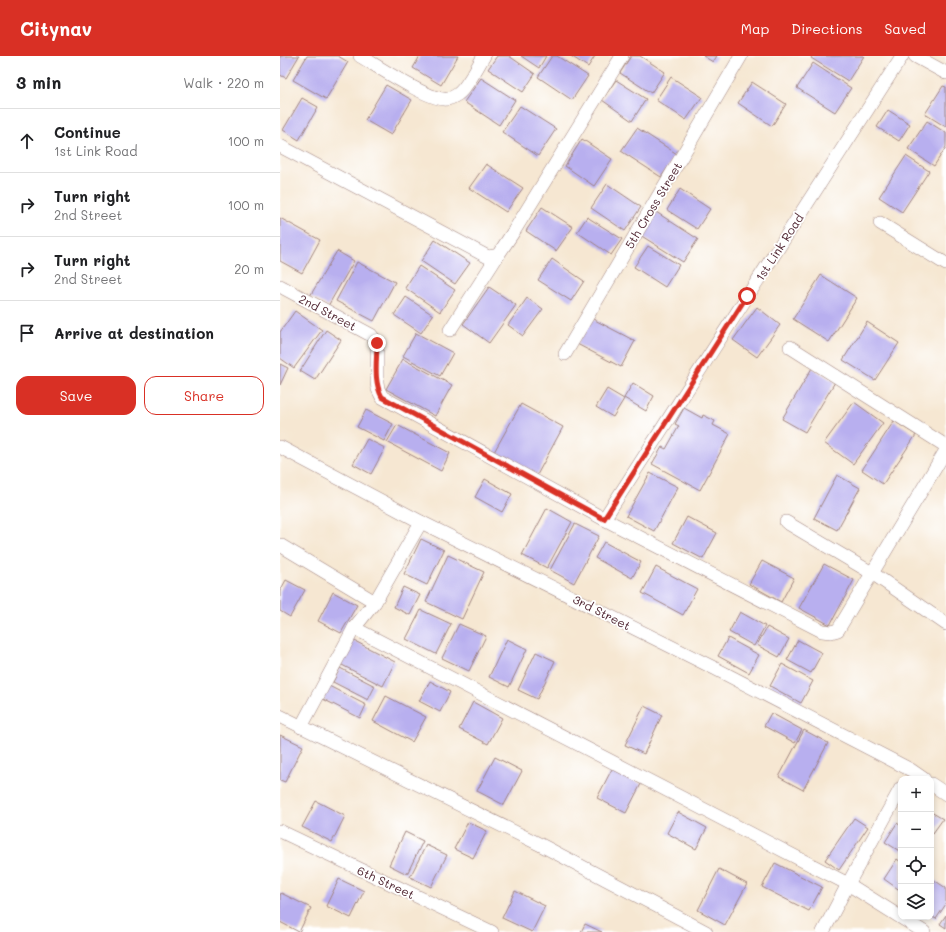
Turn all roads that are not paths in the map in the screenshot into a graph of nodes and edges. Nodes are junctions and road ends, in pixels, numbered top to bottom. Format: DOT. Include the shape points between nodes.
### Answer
graph roads {
  1 [pos="360,56"];
  2 [pos="484,56"];
  3 [pos="622,56"];
  4 [pos="741,56"];
  5 [pos="902,56"];
  6 [pos="915,56"];
  7 [pos="946,73"];
  8 [pos="280,146"];
  9 [pos="880,223"];
  10 [pos="498,255"];
  11 [pos="946,264"];
  12 [pos="280,286"];
  13 [pos="450,330"];
  14 [pos="790,347"];
  15 [pos="565,354"];
  16 [pos="946,446"];
  17 [pos="280,447"];
  18 [pos="946,450"];
  19 [pos="604,519"];
  20 [pos="421,522"];
  21 [pos="786,522"];
  22 [pos="280,545"];
  23 [pos="872,573"];
  24 [pos="375,602"];
  25 [pos="946,624"];
  26 [pos="354,628"];
  27 [pos="280,716"];
  28 [pos="302,727"];
  29 [pos="908,775"];
  30 [pos="934,786"];
  31 [pos="898,793"];
  32 [pos="946,794"];
  33 [pos="280,831"];
  34 [pos="848,884"];
  35 [pos="492,932"];
  36 [pos="706,932"];
  37 [pos="824,932"];
  38 [pos="924,932"];
  1 -- 2 [label="street" via="422,92 446,100 462,90"];
  3 -- 10 [label="street"];
  4 -- 15 [label="street, 5th Cross Street"];
  5 -- 19 [label="street, 1st Link Road"];
  6 -- 7 [label="street"];
  8 -- 10 [label="street" via="488,257"];
  9 -- 11 [label="street"];
  10 -- 13 [label="street"];
  12 -- 19 [label="street, 2nd Street" via="371,335 377,343 377,382 382,397"];
  14 -- 16 [label="street"];
  17 -- 20 [label="street, 3rd Street"];
  18 -- 23 [label="street"];
  19 -- 23 [label="street, 2nd Street" via="822,631 838,630"];
  20 -- 24 [label="street"];
  20 -- 29 [label="street, 3rd Street" via="706,664"];
  21 -- 23 [label="street"];
  22 -- 24 [label="street"];
  23 -- 25 [label="street"];
  24 -- 26 [label="street"];
  26 -- 28 [label="street"];
  26 -- 34 [label="street"];
  27 -- 28 [label="street"];
  28 -- 36 [label="street" via="541,845"];
  30 -- 32 [label="street"];
  31 -- 34 [label="street"];
  33 -- 35 [label="street, 6th Street"];
  34 -- 37 [label="street"];
  34 -- 38 [label="street"];
}
